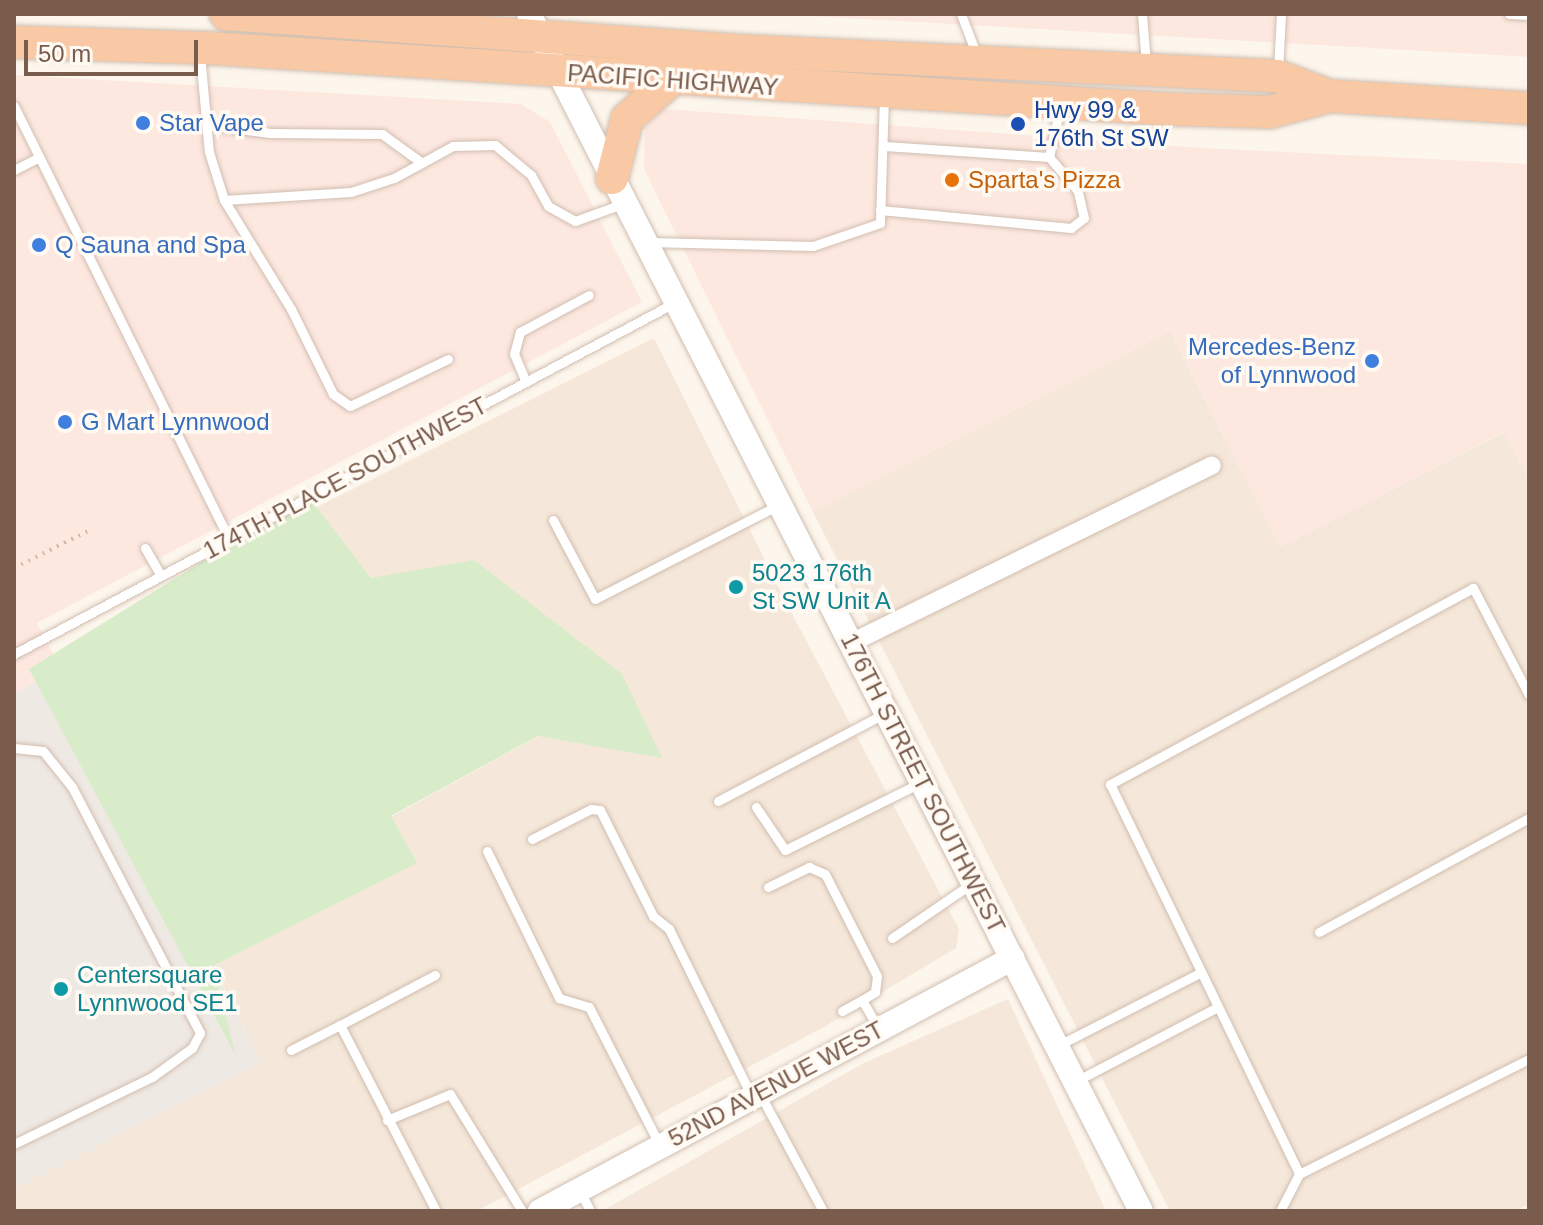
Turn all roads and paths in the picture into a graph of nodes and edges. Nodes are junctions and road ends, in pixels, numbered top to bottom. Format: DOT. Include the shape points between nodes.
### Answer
graph roads {
  1 [pos="226,14"];
  2 [pos="440,14"];
  3 [pos="961,14"];
  4 [pos="1142,14"];
  5 [pos="1281,14"];
  6 [pos="1509,14"];
  7 [pos="1529,15"];
  8 [pos="535,25"];
  9 [pos="405,28"];
  10 [pos="14,42"];
  11 [pos="200,48"];
  12 [pos="980,61"];
  13 [pos="1146,68"];
  14 [pos="1215,72"];
  15 [pos="558,73"];
  16 [pos="1277,76"];
  17 [pos="671,80"];
  18 [pos="884,95"];
  19 [pos="1330,96"];
  20 [pos="1061,100"];
  21 [pos="14,106"];
  22 [pos="1529,108"];
  23 [pos="207,125"];
  24 [pos="884,146"];
  25 [pos="39,157"];
  26 [pos="1049,157"];
  27 [pos="422,163"];
  28 [pos="14,170"];
  29 [pos="619,190"];
  30 [pos="224,200"];
  31 [pos="880,210"];
  32 [pos="646,242"];
  33 [pos="589,295"];
  34 [pos="676,302"];
  35 [pos="448,359"];
  36 [pos="526,382"];
  37 [pos="1212,465"];
  38 [pos="780,505"];
  39 [pos="553,520"];
  40 [pos="92,529"];
  41 [pos="229,540"];
  42 [pos="145,548"];
  43 [pos="14,568"];
  44 [pos="161,576"];
  45 [pos="851,643"];
  46 [pos="14,654"];
  47 [pos="1529,695"];
  48 [pos="887,712"];
  49 [pos="14,748"];
  50 [pos="922,782"];
  51 [pos="718,801"];
  52 [pos="756,807"];
  53 [pos="1529,818"];
  54 [pos="532,839"];
  55 [pos="487,851"];
  56 [pos="974,882"];
  57 [pos="768,887"];
  58 [pos="1319,932"];
  59 [pos="892,938"];
  60 [pos="1013,958"];
  61 [pos="1200,973"];
  62 [pos="435,975"];
  63 [pos="862,1000"];
  64 [pos="1216,1008"];
  65 [pos="842,1011"];
  66 [pos="340,1025"];
  67 [pos="879,1029"];
  68 [pos="1059,1045"];
  69 [pos="291,1050"];
  70 [pos="1529,1059"];
  71 [pos="1078,1080"];
  72 [pos="756,1095"];
  73 [pos="387,1120"];
  74 [pos="14,1144"];
  75 [pos="660,1146"];
  76 [pos="1299,1174"];
  77 [pos="585,1200"];
  78 [pos="436,1211"];
  79 [pos="522,1211"];
  80 [pos="540,1211"];
  81 [pos="823,1211"];
  82 [pos="1141,1211"];
  83 [pos="1280,1211"];
  1 -- 9 [label="highway, PACIFIC HIGHWAY"];
  2 -- 9 [label="highway"];
  3 -- 12 [label="lane"];
  4 -- 13 [label="lane"];
  5 -- 16 [label="lane"];
  6 -- 7 [label="lane"];
  8 -- 9 [label="highway, PACIFIC HIGHWAY"];
  8 -- 12 [label="highway, PACIFIC HIGHWAY"];
  8 -- 15 [label="street, 176TH STREET SOUTHWEST"];
  10 -- 11 [label="highway, PACIFIC HIGHWAY"];
  11 -- 15 [label="highway, PACIFIC HIGHWAY"];
  11 -- 23 [label="lane"];
  12 -- 13 [label="highway, PACIFIC HIGHWAY"];
  13 -- 14 [label="highway, PACIFIC HIGHWAY"];
  14 -- 16 [label="highway, PACIFIC HIGHWAY"];
  14 -- 20 [label="highway" via="1186,88 1101,86"];
  15 -- 17 [label="highway, PACIFIC HIGHWAY"];
  15 -- 29 [label="street, 176TH STREET SOUTHWEST"];
  16 -- 19 [label="highway, PACIFIC HIGHWAY"];
  17 -- 18 [label="highway, PACIFIC HIGHWAY"];
  17 -- 29 [label="highway" via="627,119"];
  18 -- 20 [label="highway, PACIFIC HIGHWAY"];
  18 -- 24 [label="lane"];
  19 -- 20 [label="highway, PACIFIC HIGHWAY" via="1270,112"];
  19 -- 22 [label="highway, PACIFIC HIGHWAY"];
  20 -- 26 [label="lane"];
  21 -- 25 [label="lane"];
  23 -- 27 [label="lane" via="270,133 382,134"];
  23 -- 30 [label="lane"];
  24 -- 26 [label="lane"];
  24 -- 31 [label="lane"];
  25 -- 28 [label="lane"];
  25 -- 41 [label="lane"];
  26 -- 31 [label="lane" via="1078,191 1084,218 1071,228"];
  27 -- 29 [label="lane" via="453,146 495,145 531,175 548,206 575,221"];
  27 -- 30 [label="lane" via="351,192"];
  29 -- 32 [label="street, 176TH STREET SOUTHWEST"];
  30 -- 35 [label="lane" via="291,309 333,394 350,406"];
  31 -- 32 [label="lane" via="880,223 813,246"];
  32 -- 34 [label="street, 176TH STREET SOUTHWEST"];
  33 -- 36 [label="lane" via="520,332 514,354"];
  34 -- 36 [label="lane, 174TH PLACE SOUTHWEST"];
  34 -- 38 [label="street, 176TH STREET SOUTHWEST"];
  36 -- 41 [label="lane, 174TH PLACE SOUTHWEST"];
  37 -- 45 [label="street"];
  38 -- 39 [label="lane" via="595,599"];
  38 -- 45 [label="street, 176TH STREET SOUTHWEST"];
  40 -- 43 [label="path"];
  41 -- 44 [label="lane, 174TH PLACE SOUTHWEST"];
  42 -- 44 [label="lane"];
  44 -- 46 [label="lane, 174TH PLACE SOUTHWEST"];
  45 -- 48 [label="street, 176TH STREET SOUTHWEST"];
  47 -- 61 [label="lane" via="1473,588 1110,784"];
  48 -- 50 [label="street, 176TH STREET SOUTHWEST"];
  48 -- 51 [label="lane"];
  49 -- 74 [label="lane" via="43,751 72,787 200,1033 192,1048 152,1077"];
  50 -- 52 [label="lane" via="785,850 776,844"];
  50 -- 56 [label="street, 176TH STREET SOUTHWEST"];
  53 -- 58 [label="lane"];
  54 -- 72 [label="lane" via="591,809 600,810 653,916 669,929"];
  55 -- 75 [label="lane" via="559,998 589,1007"];
  56 -- 59 [label="lane"];
  56 -- 60 [label="street, 176TH STREET SOUTHWEST"];
  57 -- 63 [label="lane" via="809,867 825,874 877,976 875,992"];
  60 -- 67 [label="street, 52ND AVENUE WEST"];
  60 -- 68 [label="street, 176TH STREET SOUTHWEST"];
  61 -- 64 [label="lane"];
  61 -- 68 [label="lane"];
  62 -- 66 [label="lane"];
  63 -- 65 [label="lane"];
  63 -- 67 [label="lane"];
  64 -- 71 [label="lane"];
  64 -- 76 [label="lane"];
  66 -- 69 [label="lane"];
  66 -- 73 [label="lane"];
  67 -- 72 [label="street, 52ND AVENUE WEST"];
  68 -- 71 [label="street, 176TH STREET SOUTHWEST"];
  70 -- 76 [label="lane"];
  71 -- 82 [label="street, 176TH STREET SOUTHWEST"];
  72 -- 75 [label="street, 52ND AVENUE WEST"];
  72 -- 81 [label="lane"];
  73 -- 78 [label="lane"];
  73 -- 79 [label="lane" via="450,1094"];
  75 -- 77 [label="street, 52ND AVENUE WEST"];
  76 -- 83 [label="lane"];
  77 -- 80 [label="street, 52ND AVENUE WEST"];
}
